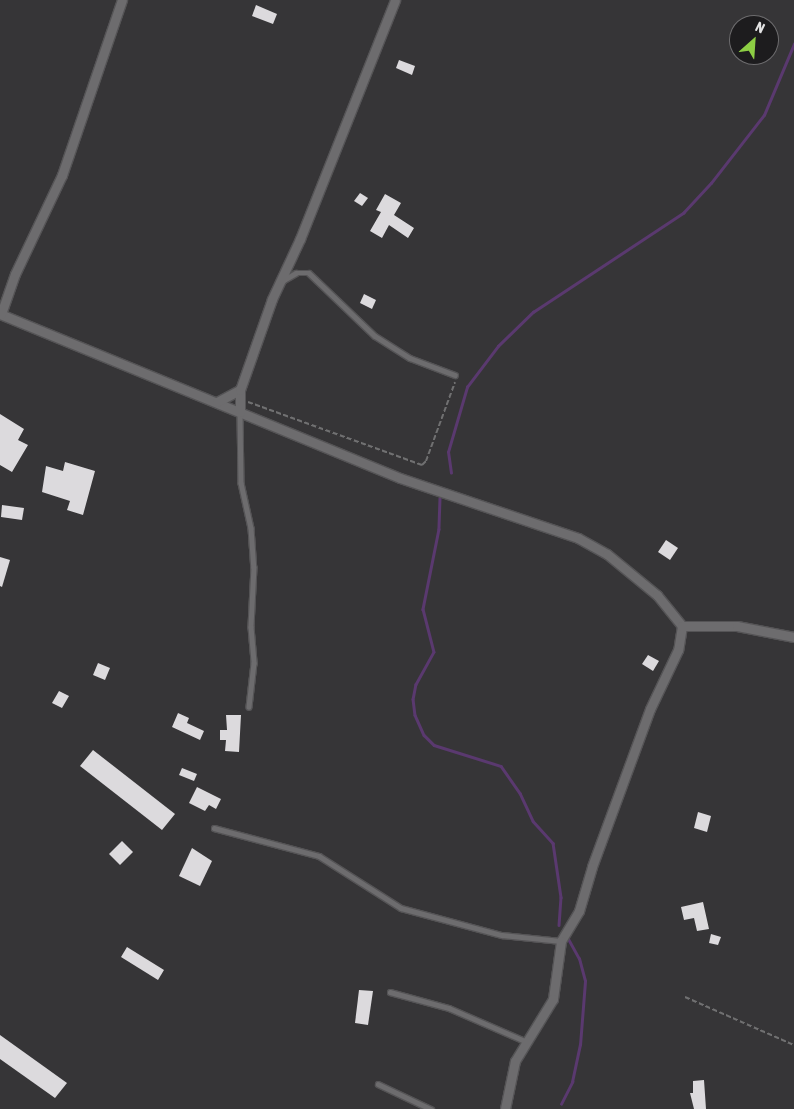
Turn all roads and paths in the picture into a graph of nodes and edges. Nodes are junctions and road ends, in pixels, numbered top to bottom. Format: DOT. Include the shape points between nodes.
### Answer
graph roads {
  1 [pos="122,0"];
  2 [pos="395,0"];
  3 [pos="279,283"];
  4 [pos="0,314"];
  5 [pos="455,375"];
  6 [pos="240,390"];
  7 [pos="241,400"];
  8 [pos="217,402"];
  9 [pos="240,412"];
  10 [pos="682,626"];
  11 [pos="794,637"];
  12 [pos="249,708"];
  13 [pos="214,828"];
  14 [pos="562,941"];
  15 [pos="390,992"];
  16 [pos="685,997"];
  17 [pos="525,1041"];
  18 [pos="794,1045"];
  19 [pos="378,1084"];
  20 [pos="431,1109"];
  21 [pos="505,1109"];
  1 -- 4 [label="street" via="62,175 15,274"];
  2 -- 3 [label="street" via="300,240"];
  3 -- 5 [label="lane" via="296,273 309,273 375,336 410,358"];
  3 -- 6 [label="street"];
  4 -- 8 [label="street"];
  5 -- 7 [label="path" via="440,425 422,465"];
  6 -- 7 [label="street"];
  6 -- 8 [label="street"];
  7 -- 9 [label="street"];
  8 -- 9 [label="street"];
  9 -- 10 [label="street" via="400,478 578,538 607,554 657,595"];
  9 -- 12 [label="lane" via="241,483 251,528 254,567 251,627 254,663"];
  10 -- 11 [label="street" via="737,626"];
  10 -- 14 [label="street" via="678,650 650,709 579,911"];
  13 -- 14 [label="lane" via="319,856 401,908 502,935"];
  14 -- 17 [label="street" via="553,999"];
  15 -- 17 [label="lane" via="449,1008"];
  16 -- 18 [label="path"];
  17 -- 21 [label="street" via="509,1076"];
  19 -- 20 [label="lane"];
}
